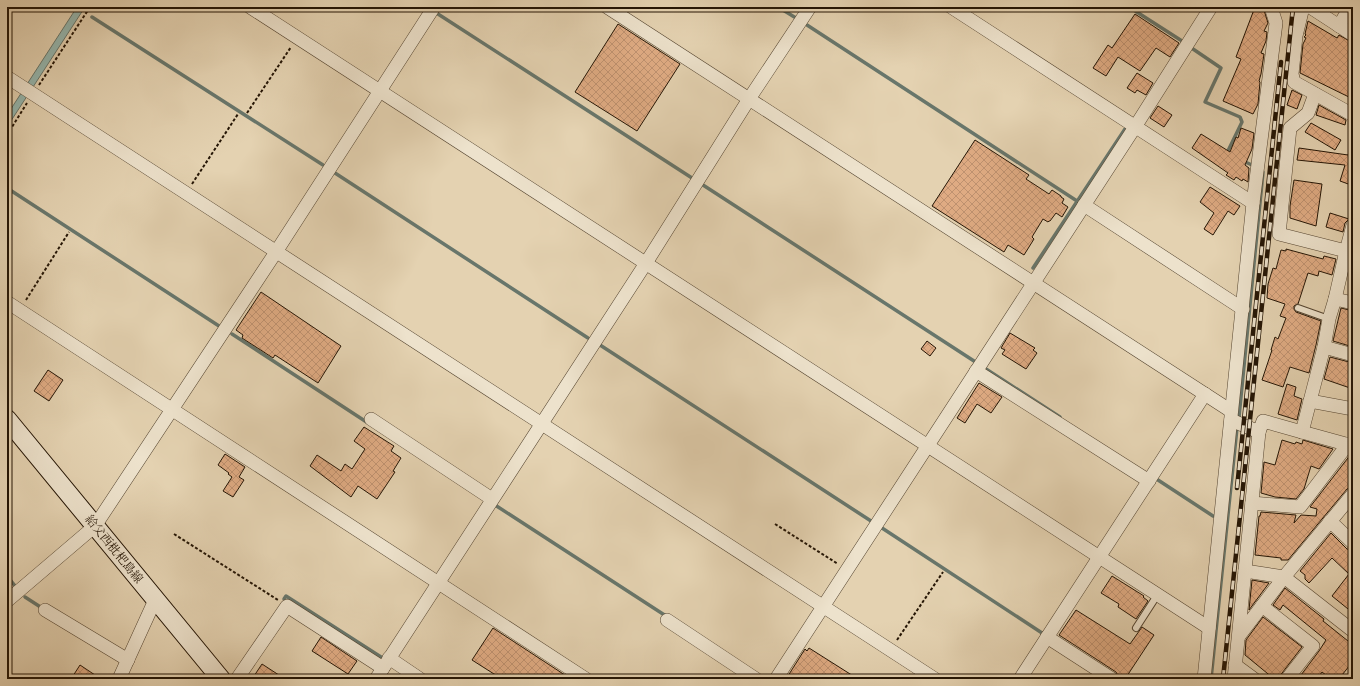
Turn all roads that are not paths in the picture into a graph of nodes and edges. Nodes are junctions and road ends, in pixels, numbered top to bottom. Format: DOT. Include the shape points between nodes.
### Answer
graph roads {
  1 [pos="250,7"];
  2 [pos="434,7"];
  3 [pos="607,7"];
  4 [pos="810,7"];
  5 [pos="951,7"];
  6 [pos="1211,7"];
  7 [pos="1271,7"];
  8 [pos="1303,7"];
  9 [pos="1310,7"];
  10 [pos="1350,7"];
  11 [pos="1339,26"];
  12 [pos="1353,35"];
  13 [pos="7,76"];
  14 [pos="380,91"];
  15 [pos="1315,94"];
  16 [pos="749,99"];
  17 [pos="1353,115"];
  18 [pos="1135,127"];
  19 [pos="1253,203"];
  20 [pos="1084,205"];
  21 [pos="1353,225"];
  22 [pos="1349,251"];
  23 [pos="276,252"];
  24 [pos="646,263"];
  25 [pos="1033,283"];
  26 [pos="1335,298"];
  27 [pos="7,302"];
  28 [pos="1353,303"];
  29 [pos="1298,308"];
  30 [pos="1243,309"];
  31 [pos="1329,319"];
  32 [pos="1324,347"];
  33 [pos="1353,355"];
  34 [pos="976,371"];
  35 [pos="1205,394"];
  36 [pos="1310,401"];
  37 [pos="1353,409"];
  38 [pos="173,410"];
  39 [pos="1231,416"];
  40 [pos="7,419"];
  41 [pos="371,419"];
  42 [pos="542,423"];
  43 [pos="1259,432"];
  44 [pos="1302,432"];
  45 [pos="1351,445"];
  46 [pos="928,446"];
  47 [pos="1149,481"];
  48 [pos="1353,494"];
  49 [pos="492,499"];
  50 [pos="1252,503"];
  51 [pos="1330,521"];
  52 [pos="96,526"];
  53 [pos="1353,543"];
  54 [pos="1100,557"];
  55 [pos="1245,571"];
  56 [pos="1284,577"];
  57 [pos="438,583"];
  58 [pos="1158,594"];
  59 [pos="155,600"];
  60 [pos="7,601"];
  61 [pos="1262,606"];
  62 [pos="823,607"];
  63 [pos="45,610"];
  64 [pos="667,620"];
  65 [pos="1136,628"];
  66 [pos="1209,628"];
  67 [pos="1353,631"];
  68 [pos="1238,636"];
  69 [pos="1048,637"];
  70 [pos="128,660"];
  71 [pos="386,663"];
  72 [pos="1235,665"];
  73 [pos="119,679"];
  74 [pos="221,679"];
  75 [pos="237,679"];
  76 [pos="376,679"];
  77 [pos="420,679"];
  78 [pos="586,679"];
  79 [pos="756,679"];
  80 [pos="776,679"];
  81 [pos="935,679"];
  82 [pos="1020,679"];
  83 [pos="1112,679"];
  84 [pos="1204,679"];
  85 [pos="1234,679"];
  86 [pos="1254,679"];
  87 [pos="1287,679"];
  1 -- 14 [label="street"];
  2 -- 14 [label="street"];
  3 -- 16 [label="street"];
  4 -- 16 [label="street"];
  5 -- 18 [label="street"];
  6 -- 18 [label="street"];
  7 -- 19 [label="street" via="1276,23"];
  8 -- 15 [label="street" via="1296,36 1292,74 1294,82"];
  9 -- 11 [label="street"];
  10 -- 11 [label="street"];
  11 -- 12 [label="street"];
  13 -- 23 [label="street"];
  14 -- 23 [label="street"];
  14 -- 24 [label="street"];
  15 -- 17 [label="street"];
  15 -- 22 [label="street" via="1308,113 1290,128 1279,234"];
  16 -- 24 [label="street"];
  16 -- 25 [label="street"];
  18 -- 19 [label="street"];
  18 -- 20 [label="street"];
  19 -- 30 [label="street"];
  20 -- 25 [label="street"];
  20 -- 30 [label="street"];
  21 -- 22 [label="street"];
  22 -- 26 [label="street"];
  23 -- 38 [label="street"];
  23 -- 42 [label="street"];
  24 -- 42 [label="street"];
  24 -- 46 [label="street"];
  25 -- 34 [label="street"];
  25 -- 35 [label="street"];
  26 -- 28 [label="street"];
  26 -- 31 [label="street"];
  27 -- 38 [label="street"];
  29 -- 31 [label="lane"];
  30 -- 39 [label="street"];
  31 -- 32 [label="street"];
  32 -- 33 [label="street"];
  32 -- 36 [label="street"];
  34 -- 46 [label="street"];
  34 -- 47 [label="street"];
  35 -- 39 [label="street"];
  35 -- 47 [label="street"];
  36 -- 37 [label="street"];
  36 -- 44 [label="street"];
  38 -- 52 [label="street"];
  38 -- 57 [label="street"];
  39 -- 43 [label="street"];
  39 -- 66 [label="street"];
  40 -- 52 [label="main road, 給父西枇杷島線"];
  41 -- 49 [label="street"];
  42 -- 49 [label="street"];
  42 -- 62 [label="street"];
  43 -- 44 [label="street" via="1262,421"];
  43 -- 50 [label="street"];
  44 -- 45 [label="street"];
  45 -- 50 [label="street" via="1300,507"];
  46 -- 54 [label="street"];
  46 -- 62 [label="street"];
  47 -- 54 [label="street"];
  48 -- 51 [label="street"];
  49 -- 57 [label="street"];
  50 -- 55 [label="street"];
  51 -- 53 [label="street"];
  51 -- 56 [label="street"];
  52 -- 59 [label="main road, 給父西枇杷島線"];
  52 -- 60 [label="street"];
  54 -- 58 [label="street"];
  54 -- 69 [label="street"];
  55 -- 56 [label="street"];
  55 -- 68 [label="street"];
  56 -- 61 [label="street"];
  56 -- 67 [label="street"];
  57 -- 71 [label="street"];
  57 -- 78 [label="street"];
  58 -- 65 [label="lane"];
  58 -- 66 [label="street"];
  59 -- 70 [label="street"];
  59 -- 74 [label="main road, 給父西枇杷島線"];
  61 -- 68 [label="street"];
  61 -- 87 [label="street" via="1313,646"];
  62 -- 80 [label="street"];
  62 -- 81 [label="street"];
  63 -- 70 [label="street"];
  64 -- 79 [label="street"];
  66 -- 84 [label="street"];
  68 -- 72 [label="street"];
  69 -- 82 [label="street"];
  69 -- 83 [label="street"];
  70 -- 73 [label="street"];
  71 -- 75 [label="street" via="287,606"];
  71 -- 76 [label="street"];
  71 -- 77 [label="street"];
  72 -- 85 [label="street"];
  72 -- 86 [label="street"];
}
